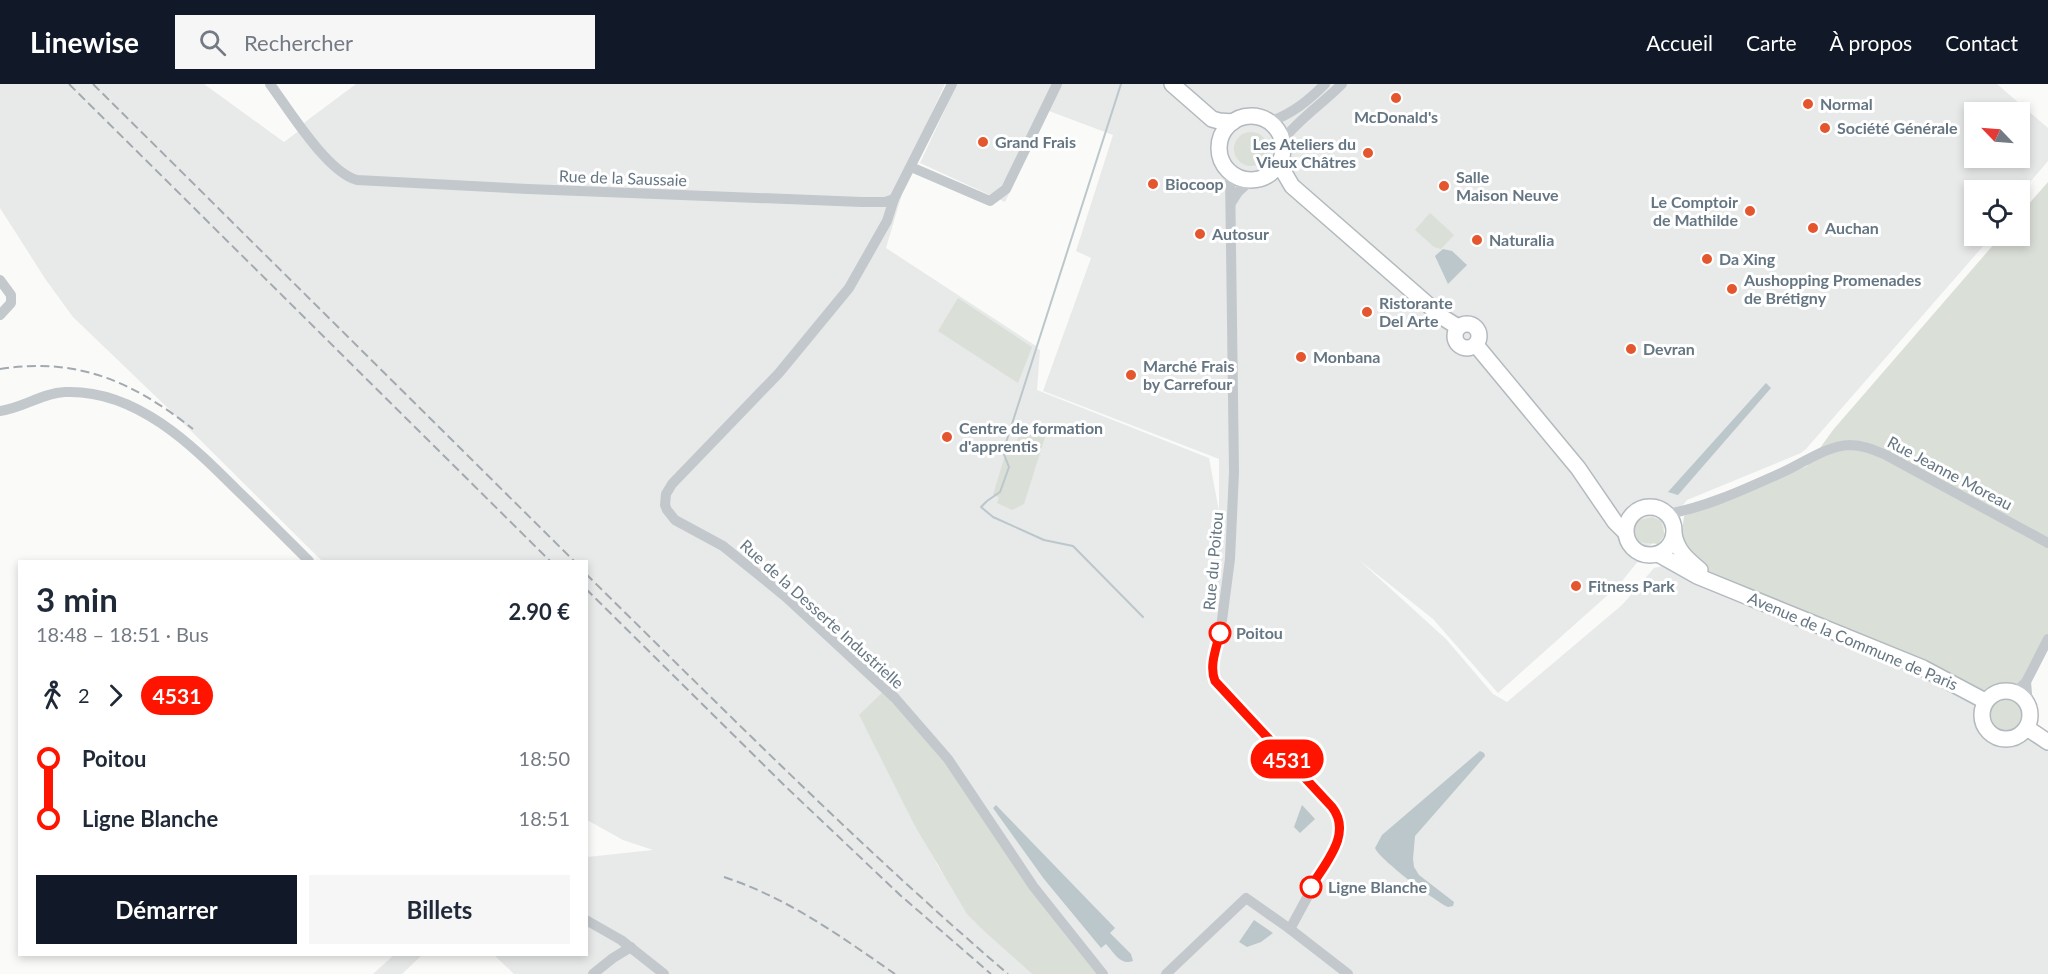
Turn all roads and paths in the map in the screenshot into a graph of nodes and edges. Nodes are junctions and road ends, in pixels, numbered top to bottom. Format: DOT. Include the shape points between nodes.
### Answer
graph roads {
  1 [pos="270,84"];
  2 [pos="952,84"];
  3 [pos="1057,84"];
  4 [pos="1172,84"];
  5 [pos="1325,84"];
  6 [pos="1342,84"];
  7 [pos="1212,119"];
  8 [pos="1233,122"];
  9 [pos="1269,122"];
  10 [pos="1221,139"];
  11 [pos="1282,141"];
  12 [pos="1279,164"];
  13 [pos="911,166"];
  14 [pos="1230,172"];
  15 [pos="1268,175"];
  16 [pos="1251,180"];
  17 [pos="1292,186"];
  18 [pos="894,198"];
  19 [pos="1231,203"];
  20 [pos="0,280"];
  21 [pos="0,315"];
  22 [pos="0,411"];
  23 [pos="1601,500"];
  24 [pos="1636,511"];
  25 [pos="1668,514"];
  26 [pos="1625,532"];
  27 [pos="1674,534"];
  28 [pos="2048,543"];
  29 [pos="1658,554"];
  30 [pos="308,560"];
  31 [pos="1719,584"];
  32 [pos="2048,639"];
  33 [pos="2021,687"];
  34 [pos="1985,701"];
  35 [pos="2027,728"];
  36 [pos="2048,742"];
  37 [pos="588,921"];
  38 [pos="1290,929"];
  39 [pos="631,947"];
  40 [pos="593,974"];
  41 [pos="664,974"];
  42 [pos="1102,974"];
  43 [pos="1166,974"];
  44 [pos="1348,974"];
  1 -- 18 [label="street, Rue de la Saussaie" via="315,145 350,178 599,192 873,202"];
  2 -- 13 [label="street, Rue de la Desserte Industrielle"];
  3 -- 13 [label="street" via="1006,189 990,201"];
  4 -- 7 [label="street"];
  5 -- 9 [label="street" via="1288,115"];
  6 -- 11 [label="street"];
  7 -- 8 [label="street"];
  7 -- 10 [label="street"];
  8 -- 9 [label="street" via="1257,117"];
  8 -- 10 [label="street"];
  9 -- 11 [label="street"];
  10 -- 14 [label="street" via="1220,157"];
  11 -- 12 [label="street"];
  12 -- 15 [label="street"];
  12 -- 17 [label="street"];
  13 -- 18 [label="street, Rue de la Desserte Industrielle"];
  14 -- 16 [label="street"];
  14 -- 19 [label="street, Rue du Poitou"];
  15 -- 16 [label="street"];
  15 -- 17 [label="street"];
  16 -- 19 [label="street"];
  17 -- 23 [label="street" via="1458,327 1456,343 1464,349 1476,345"];
  18 -- 42 [label="street, Rue de la Desserte Industrielle" via="887,221 849,288 779,373 672,484 666,510 682,525 723,546 786,597 895,698 948,759 1033,886"];
  19 -- 38 [label="street, Rue du Poitou" via="1232,531 1227,589 1212,674 1226,694 1332,807 1341,826 1338,842"];
  20 -- 21 [label="street" via="11,295 11,303"];
  22 -- 30 [label="street" via="66,392 105,398 134,408 166,425 195,449"];
  23 -- 24 [label="street" via="1616,510"];
  23 -- 26 [label="street"];
  24 -- 25 [label="street" via="1656,507"];
  24 -- 26 [label="street"];
  25 -- 27 [label="street"];
  25 -- 28 [label="street, Rue Jeanne Moreau" via="1706,504 1834,448 1850,445 1886,455"];
  26 -- 29 [label="street" via="1636,551"];
  27 -- 29 [label="street" via="1669,546"];
  27 -- 31 [label="street, Avenue de la Commune de Paris" via="1682,554"];
  29 -- 31 [label="street, Avenue de la Commune de Paris"];
  31 -- 34 [label="street, Avenue de la Commune de Paris" via="1923,668"];
  32 -- 33 [label="street"];
  33 -- 34 [label="street" via="1996,692"];
  33 -- 35 [label="street" via="2030,713"];
  34 -- 35 [label="street" via="1984,725 1995,736 2009,739"];
  35 -- 36 [label="street"];
  37 -- 39 [label="street"];
  38 -- 43 [label="street" via="1243,898"];
  38 -- 44 [label="street"];
  39 -- 40 [label="street"];
  39 -- 41 [label="street"];
}
